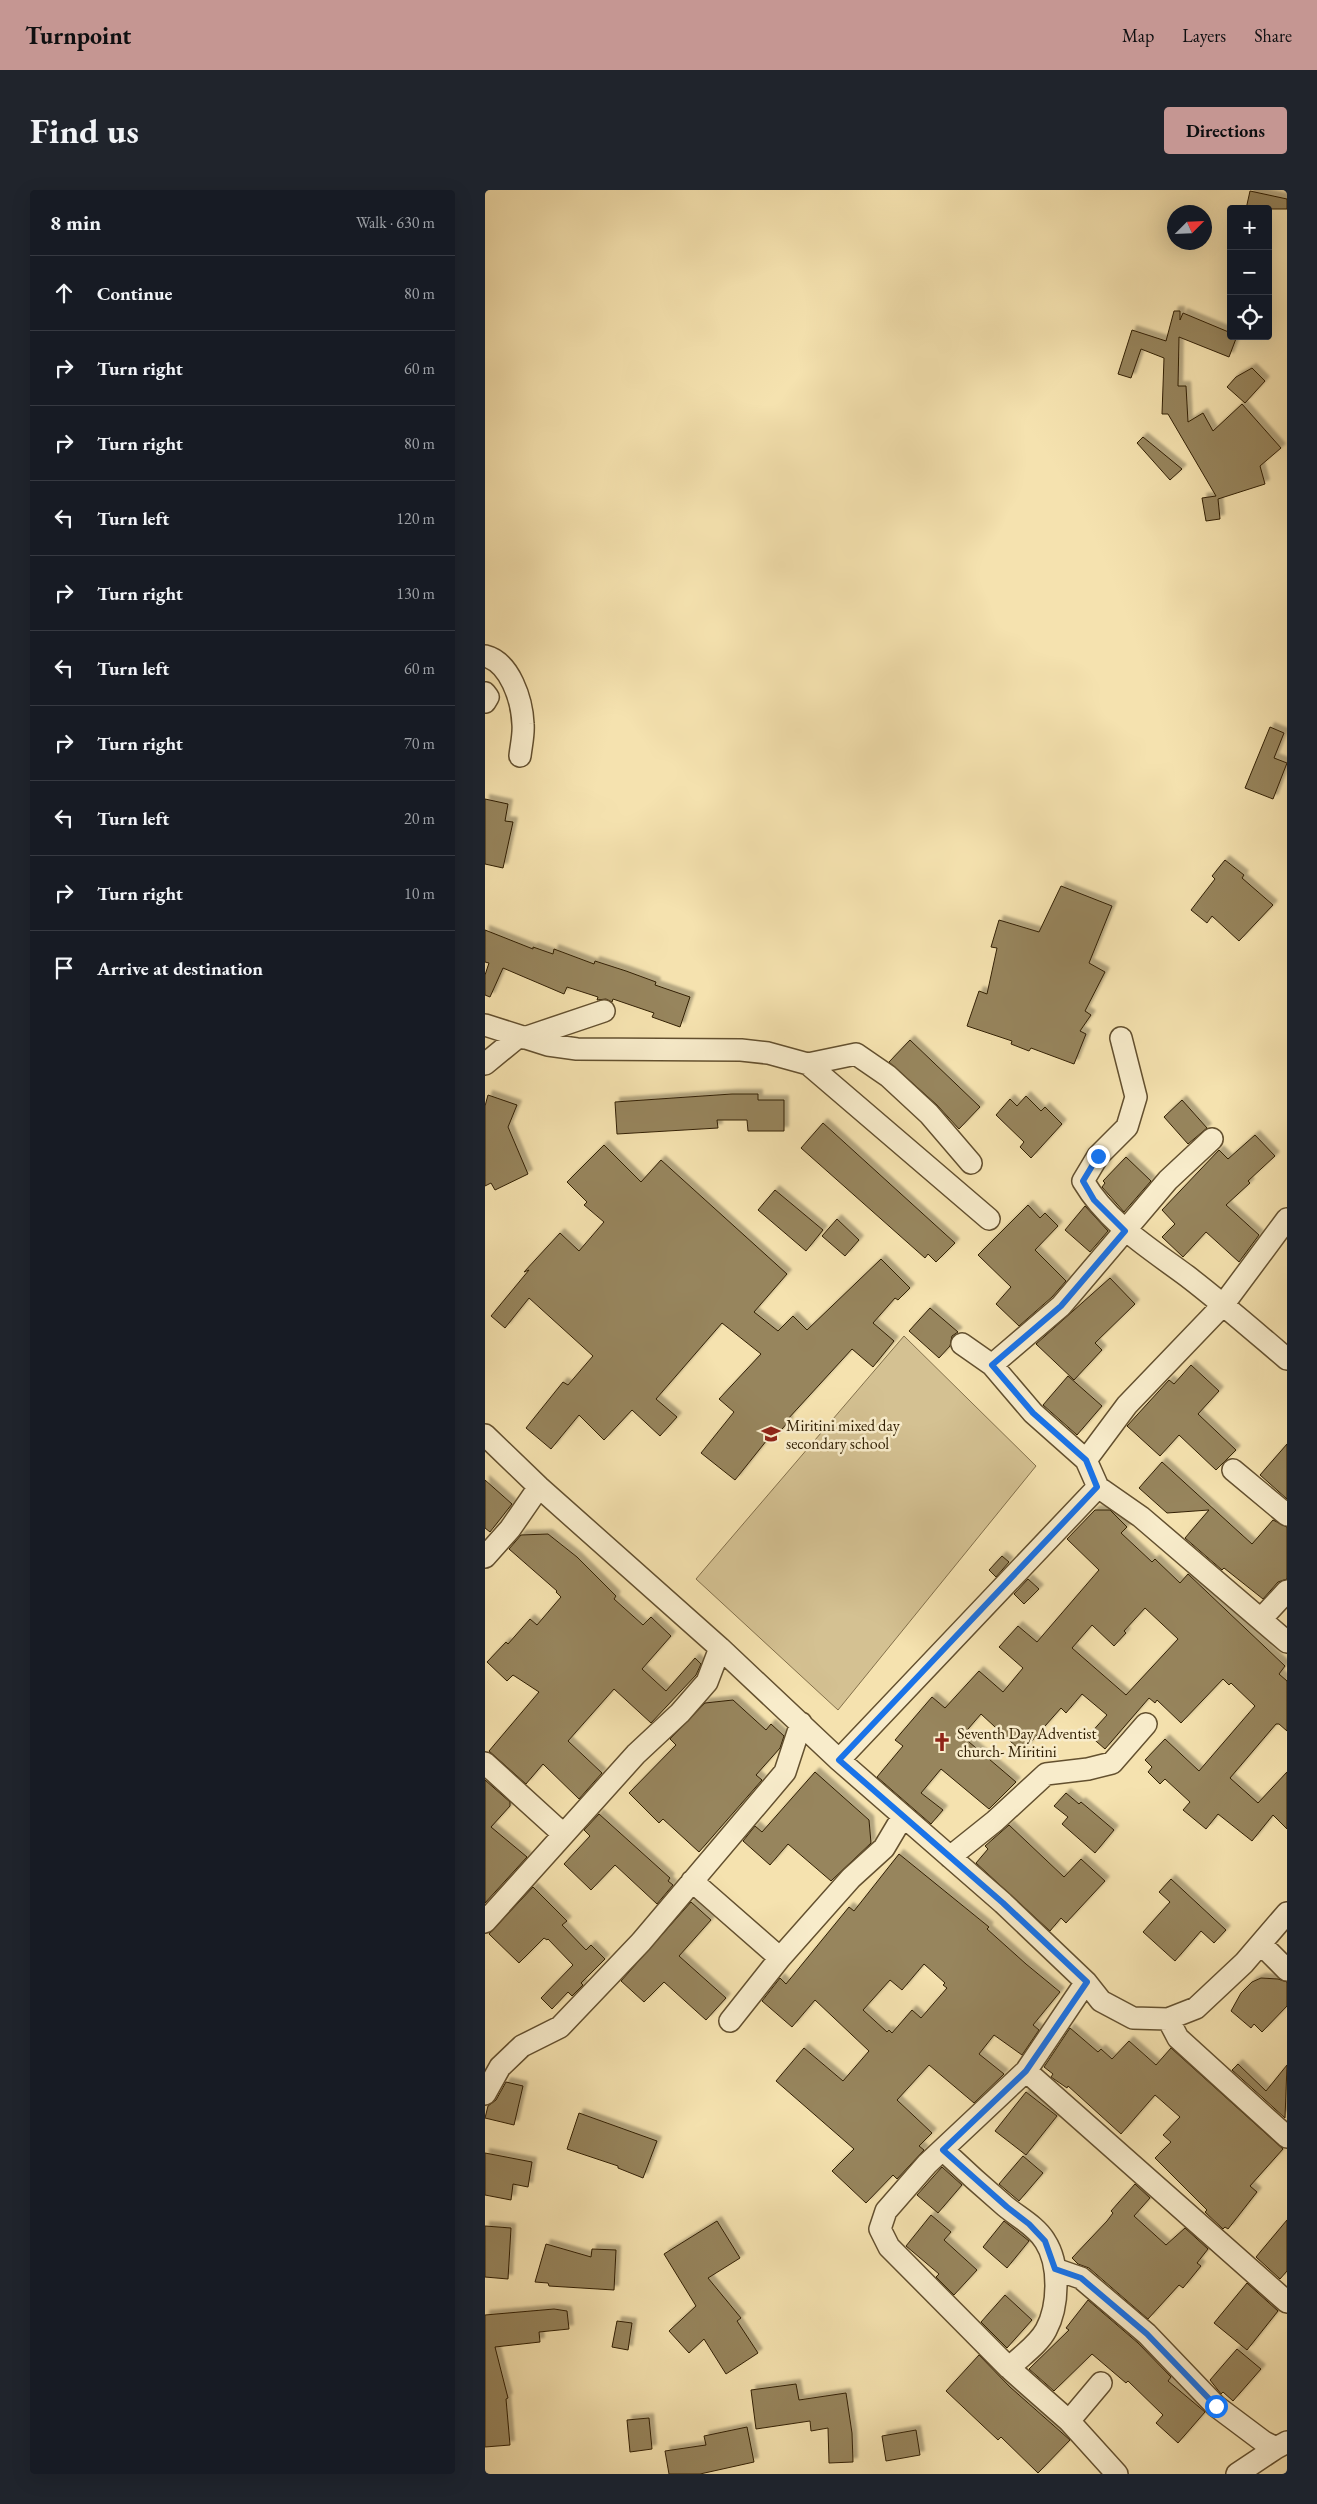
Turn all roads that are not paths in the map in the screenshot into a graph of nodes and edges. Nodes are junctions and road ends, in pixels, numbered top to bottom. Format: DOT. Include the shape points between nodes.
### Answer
graph roads {
  1 [pos="485,656"];
  2 [pos="485,693"];
  3 [pos="485,702"];
  4 [pos="520,756"];
  5 [pos="604,1012"];
  6 [pos="485,1025"];
  7 [pos="521,1037"];
  8 [pos="1121,1038"];
  9 [pos="485,1064"];
  10 [pos="808,1064"];
  11 [pos="1212,1139"];
  12 [pos="971,1163"];
  13 [pos="989,1219"];
  14 [pos="1287,1219"];
  15 [pos="1125,1231"];
  16 [pos="1223,1305"];
  17 [pos="962,1344"];
  18 [pos="1287,1359"];
  19 [pos="992,1365"];
  20 [pos="485,1435"];
  21 [pos="1086,1460"];
  22 [pos="1233,1470"];
  23 [pos="539,1486"];
  24 [pos="1097,1487"];
  25 [pos="1287,1515"];
  26 [pos="485,1557"];
  27 [pos="1287,1591"];
  28 [pos="1261,1618"];
  29 [pos="1287,1642"];
  30 [pos="720,1648"];
  31 [pos="801,1723"];
  32 [pos="1146,1724"];
  33 [pos="839,1760"];
  34 [pos="485,1763"];
  35 [pos="903,1816"];
  36 [pos="563,1834"];
  37 [pos="951,1857"];
  38 [pos="692,1881"];
  39 [pos="1287,1913"];
  40 [pos="485,1922"];
  41 [pos="1261,1944"];
  42 [pos="780,1958"];
  43 [pos="1287,1970"];
  44 [pos="1087,1982"];
  45 [pos="1167,2019"];
  46 [pos="730,2021"];
  47 [pos="1026,2071"];
  48 [pos="485,2094"];
  49 [pos="1287,2137"];
  50 [pos="943,2150"];
  51 [pos="1055,2269"];
  52 [pos="1287,2302"];
  53 [pos="1009,2368"];
  54 [pos="1101,2383"];
  55 [pos="1069,2421"];
  56 [pos="1281,2445"];
  57 [pos="1117,2474"];
  58 [pos="1237,2474"];
  1 -- 4 [label="street" via="494,658 511,676 523,724"];
  2 -- 3 [label="street" via="488,698"];
  5 -- 7 [label="street"];
  6 -- 7 [label="street"];
  7 -- 9 [label="street"];
  7 -- 10 [label="street" via="548,1045 595,1050 741,1050 768,1053"];
  8 -- 15 [label="street" via="1136,1098 1127,1127 1098,1156 1083,1181 1094,1200"];
  10 -- 12 [label="street" via="856,1054 888,1076 929,1114"];
  10 -- 13 [label="street"];
  11 -- 15 [label="street" via="1168,1180"];
  14 -- 16 [label="street"];
  15 -- 16 [label="street"];
  15 -- 19 [label="street" via="1061,1306"];
  16 -- 18 [label="street"];
  16 -- 21 [label="street" via="1127,1405"];
  17 -- 19 [label="street"];
  19 -- 21 [label="street" via="1033,1413"];
  20 -- 23 [label="street"];
  21 -- 24 [label="street"];
  22 -- 25 [label="street"];
  23 -- 26 [label="street" via="510,1529"];
  23 -- 30 [label="street"];
  24 -- 28 [label="street" via="1141,1517"];
  24 -- 33 [label="street"];
  27 -- 28 [label="street"];
  28 -- 29 [label="street"];
  30 -- 31 [label="street"];
  30 -- 36 [label="street" via="707,1682"];
  31 -- 33 [label="street"];
  31 -- 38 [label="street" via="785,1772"];
  32 -- 37 [label="street" via="1112,1763 1046,1774"];
  33 -- 35 [label="street"];
  34 -- 36 [label="street"];
  35 -- 37 [label="street"];
  35 -- 42 [label="street" via="884,1848 851,1878"];
  36 -- 40 [label="street"];
  37 -- 44 [label="street"];
  38 -- 42 [label="street"];
  38 -- 48 [label="street" via="586,2002 560,2027 522,2046 500,2067"];
  39 -- 41 [label="street"];
  41 -- 43 [label="street"];
  41 -- 45 [label="street" via="1196,2008"];
  42 -- 46 [label="street"];
  44 -- 45 [label="street" via="1101,2001 1133,2018"];
  44 -- 47 [label="street"];
  45 -- 49 [label="street" via="1178,2038"];
  47 -- 50 [label="street"];
  47 -- 52 [label="street"];
  50 -- 51 [label="street" via="1029,2224 1045,2241"];
  50 -- 53 [label="street" via="886,2211 880,2229 883,2238"];
  51 -- 53 [label="street" via="1053,2308 1046,2331"];
  51 -- 56 [label="street" via="1081,2278 1147,2334 1216,2406"];
  53 -- 55 [label="street"];
  54 -- 55 [label="street"];
  55 -- 57 [label="street"];
  56 -- 58 [label="street"];
}
